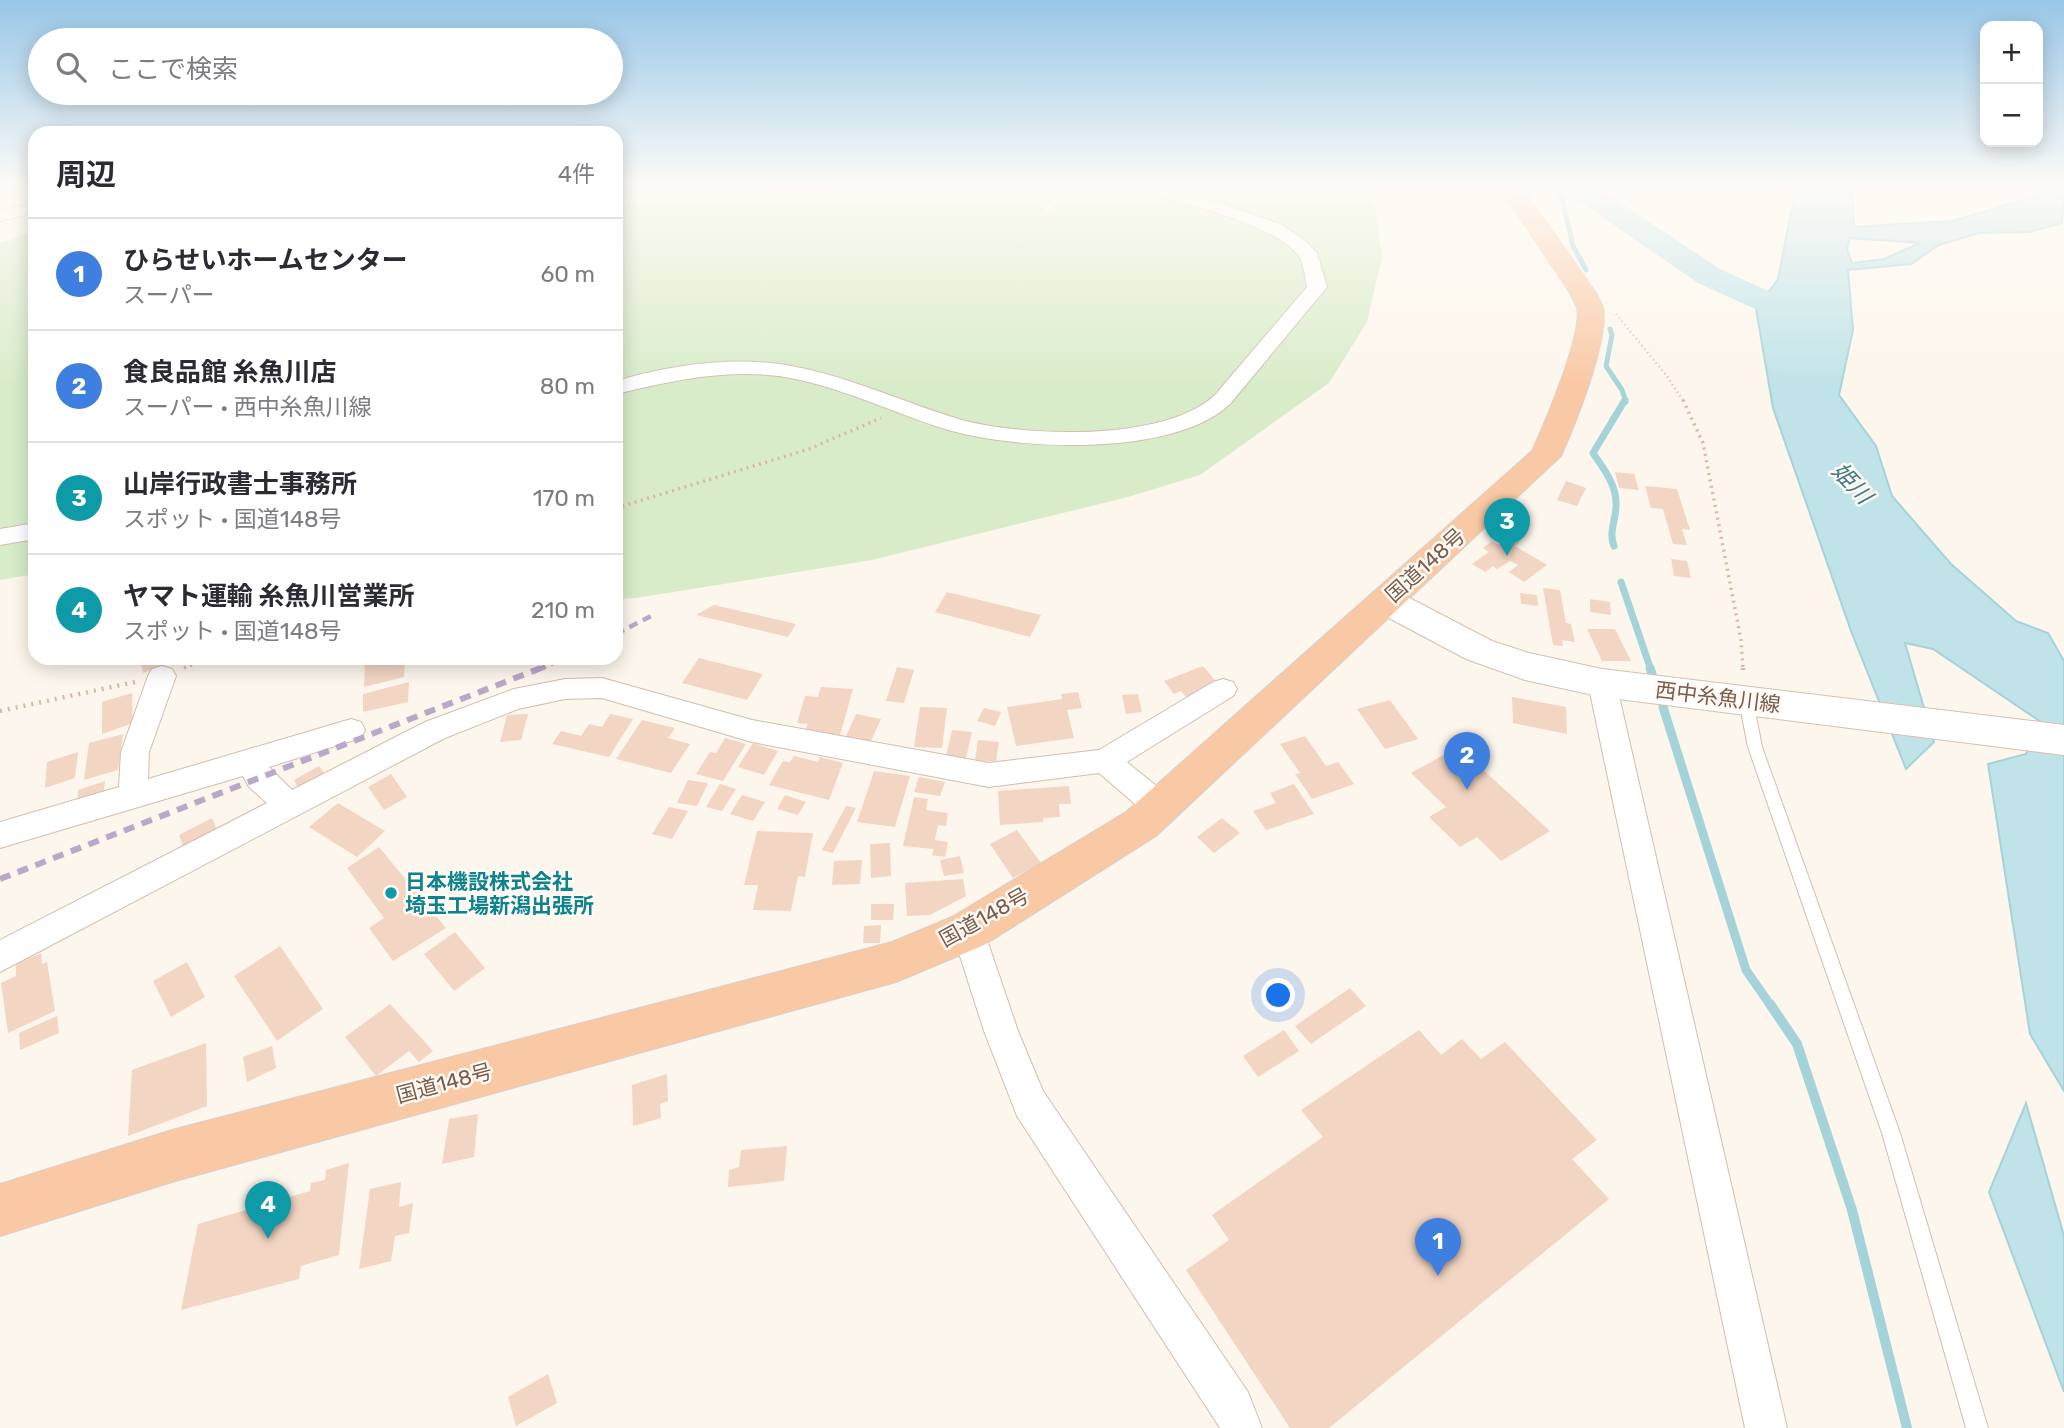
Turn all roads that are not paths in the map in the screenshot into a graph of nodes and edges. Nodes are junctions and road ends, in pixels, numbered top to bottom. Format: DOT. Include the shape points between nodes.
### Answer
graph roads {
  1 [pos="1308,255"];
  2 [pos="1557,255"];
  3 [pos="623,385"];
  4 [pos="28,532"];
  5 [pos="0,537"];
  6 [pos="1386,601"];
  7 [pos="162,676"];
  8 [pos="1602,683"];
  9 [pos="1223,689"];
  10 [pos="1752,701"];
  11 [pos="351,730"];
  12 [pos="2064,740"];
  13 [pos="1105,761"];
  14 [pos="252,762"];
  15 [pos="133,794"];
  16 [pos="290,806"];
  17 [pos="1160,807"];
  18 [pos="0,835"];
  19 [pos="968,931"];
  20 [pos="0,957"];
  21 [pos="0,1210"];
  22 [pos="1241,1428"];
  23 [pos="1766,1428"];
  24 [pos="1977,1428"];
  1 -- 3 [label="street" via="1317,287 1205,414 1175,427 1139,434 1029,436 963,427 828,380 779,370 720,367 657,375"];
  2 -- 6 [label="highway, 国道148号" via="1591,310 1563,417 1545,456"];
  4 -- 5 [label="street"];
  6 -- 8 [label="main road, 西中糸魚川線" via="1479,650 1525,666"];
  6 -- 17 [label="highway, 国道148号"];
  7 -- 15 [label="street" via="135,752"];
  8 -- 10 [label="main road, 西中糸魚川線"];
  8 -- 23 [label="street"];
  9 -- 13 [label="street"];
  10 -- 12 [label="main road, 西中糸魚川線"];
  10 -- 24 [label="lane" via="1755,747 1891,1133"];
  11 -- 14 [label="street"];
  13 -- 16 [label="street" via="989,775 752,731 602,688 577,689 514,699 474,713"];
  13 -- 17 [label="street"];
  14 -- 15 [label="street"];
  14 -- 16 [label="street" via="259,779"];
  15 -- 18 [label="street"];
  16 -- 20 [label="street"];
  17 -- 19 [label="highway, 国道148号" via="1141,824"];
  19 -- 21 [label="highway, 国道148号" via="896,961 832,980 173,1156"];
  19 -- 22 [label="street" via="1030,1103 1233,1407"];
}
